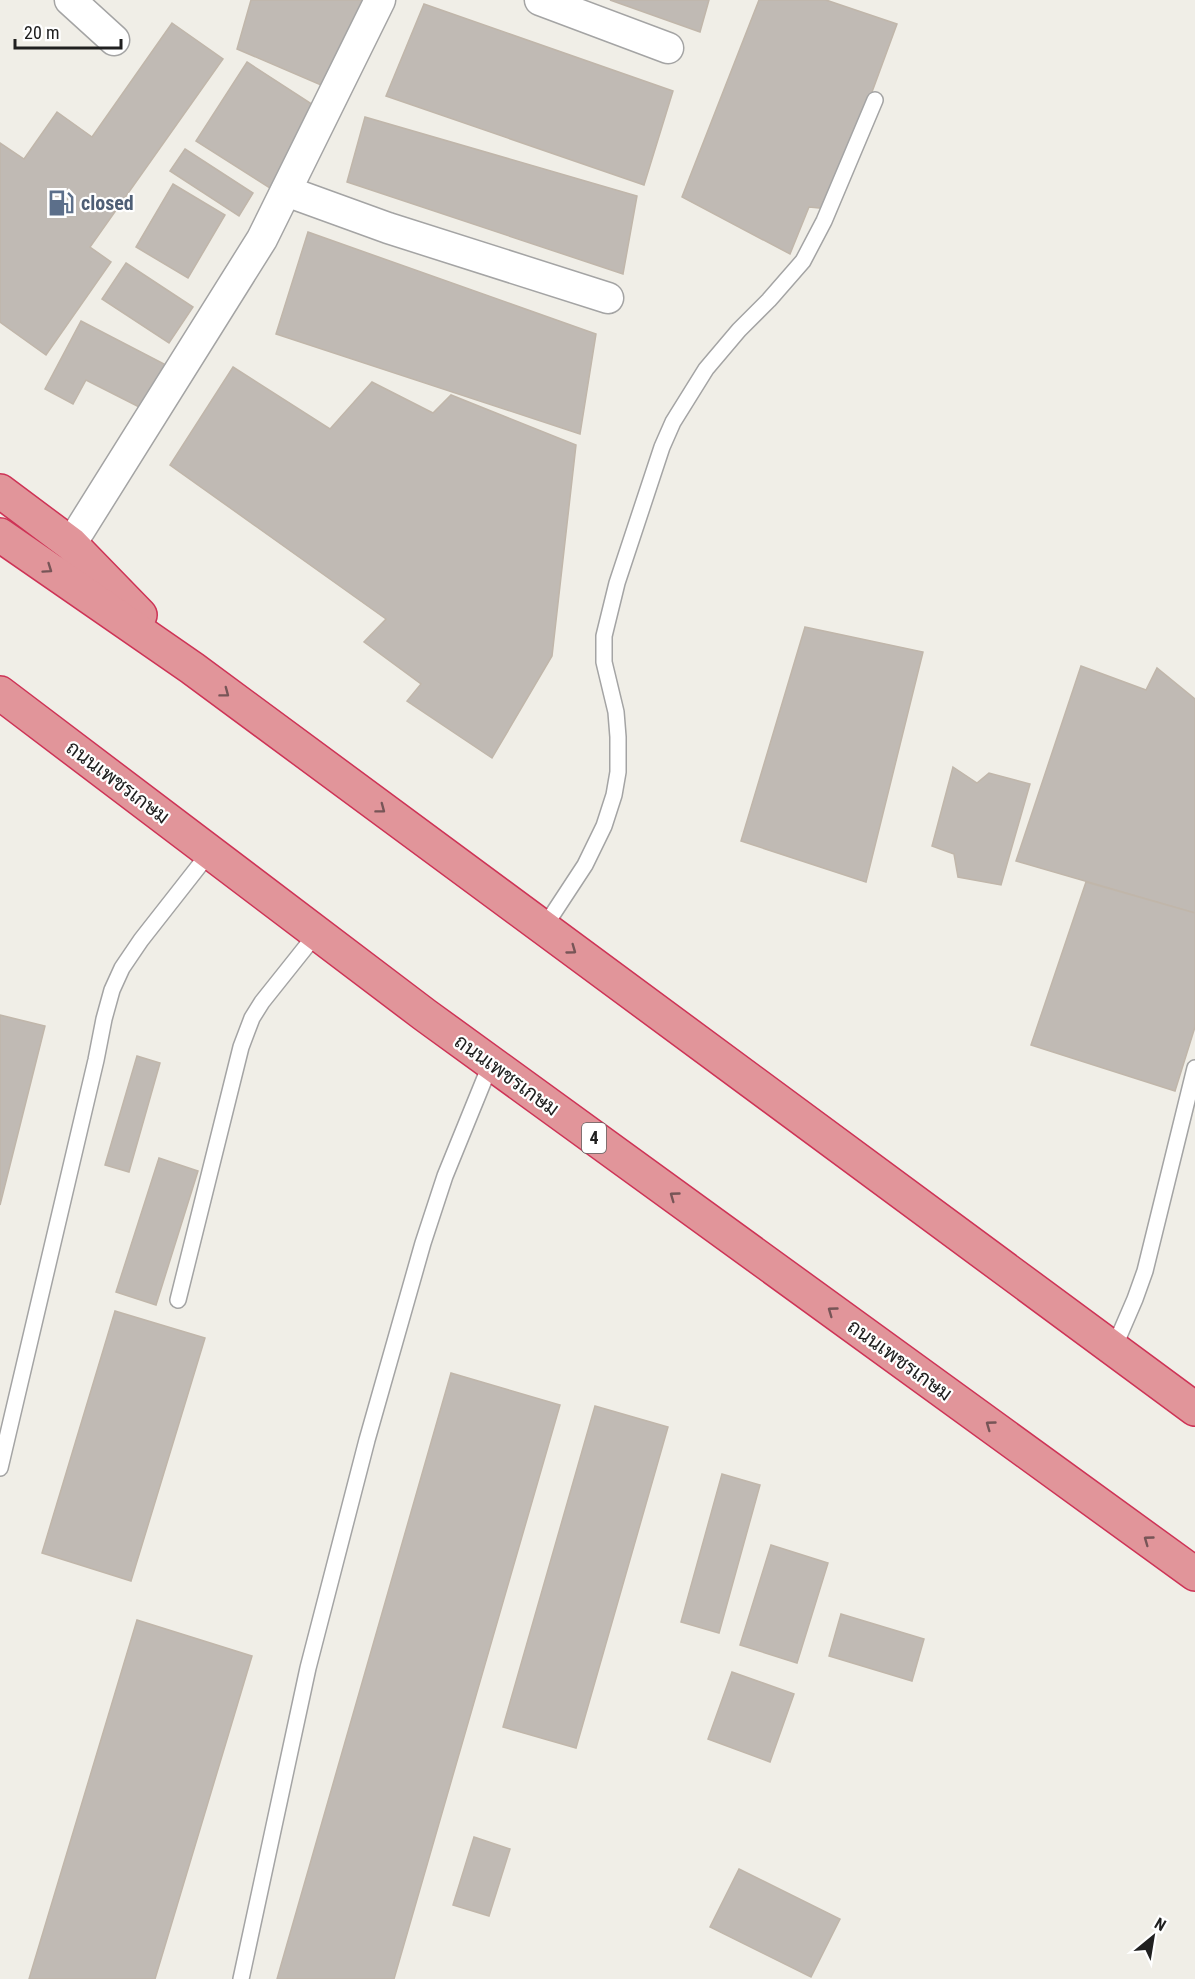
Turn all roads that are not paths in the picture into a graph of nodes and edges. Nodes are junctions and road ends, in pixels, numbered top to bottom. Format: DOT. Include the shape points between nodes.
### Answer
graph roads {
  1 [pos="70,0"];
  2 [pos="380,0"];
  3 [pos="540,0"];
  4 [pos="114,40"];
  5 [pos="669,48"];
  6 [pos="875,100"];
  7 [pos="286,192"];
  8 [pos="608,298"];
  9 [pos="0,491"];
  10 [pos="0,535"];
  11 [pos="71,544"];
  12 [pos="192,669"];
  13 [pos="0,693"];
  14 [pos="210,852"];
  15 [pos="543,929"];
  16 [pos="317,933"];
  17 [pos="491,1063"];
  18 [pos="1195,1068"];
  19 [pos="178,1300"];
  20 [pos="1113,1350"];
  21 [pos="1195,1409"];
  22 [pos="0,1468"];
  23 [pos="1195,1574"];
  24 [pos="241,1979"];
  1 -- 4 [label="street"];
  2 -- 7 [label="street"];
  3 -- 5 [label="street"];
  6 -- 15 [label="lane" via="803,261 706,369 662,447 617,583 604,636 604,662 618,737 614,795 585,865"];
  7 -- 8 [label="street"];
  7 -- 11 [label="street" via="262,239"];
  9 -- 11 [label="highway"];
  10 -- 12 [label="highway, one-way"];
  11 -- 12 [label="highway"];
  12 -- 15 [label="highway, one-way"];
  13 -- 14 [label="highway, ถนนเพชรเกษม / 4"];
  14 -- 16 [label="highway, ถนนเพชรเกษม / 4"];
  14 -- 22 [label="lane" via="141,940 112,990"];
  15 -- 20 [label="highway, one-way"];
  16 -- 17 [label="highway, ถนนเพชรเกษม / 4"];
  16 -- 19 [label="lane" via="262,1002 241,1047"];
  23 -- 17 [label="highway, ถนนเพชรเกษม / 4, one-way"];
  17 -- 24 [label="lane" via="445,1176 367,1440 308,1668"];
  18 -- 20 [label="lane" via="1145,1270"];
  20 -- 21 [label="highway"];
}
